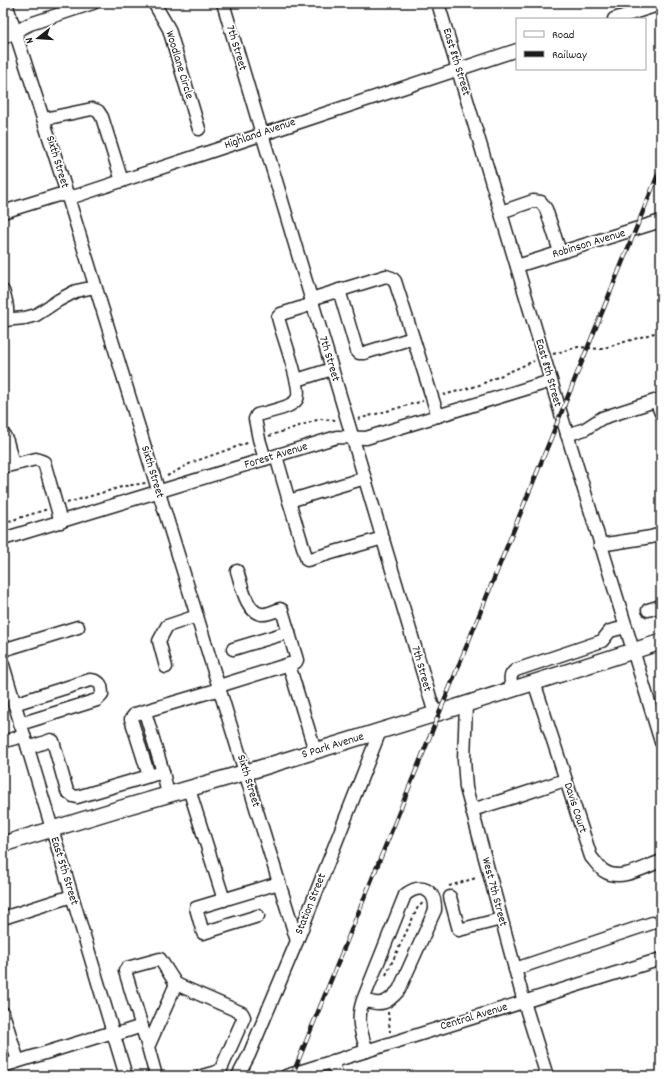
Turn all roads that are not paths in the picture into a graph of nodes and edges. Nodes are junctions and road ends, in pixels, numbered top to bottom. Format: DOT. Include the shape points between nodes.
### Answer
graph roads {
  1 [pos="6,3"];
  2 [pos="93,3"];
  3 [pos="154,3"];
  4 [pos="223,3"];
  5 [pos="438,3"];
  6 [pos="661,4"];
  7 [pos="617,18"];
  8 [pos="16,31"];
  9 [pos="3,38"];
  10 [pos="516,50"];
  11 [pos="458,68"];
  12 [pos="44,119"];
  13 [pos="199,129"];
  14 [pos="262,134"];
  15 [pos="122,181"];
  16 [pos="67,195"];
  17 [pos="3,212"];
  18 [pos="501,212"];
  19 [pos="661,221"];
  20 [pos="560,252"];
  21 [pos="517,266"];
  22 [pos="96,287"];
  23 [pos="339,290"];
  24 [pos="3,291"];
  25 [pos="312,301"];
  26 [pos="5,320"];
  27 [pos="413,338"];
  28 [pos="332,369"];
  29 [pos="297,380"];
  30 [pos="551,381"];
  31 [pos="659,400"];
  32 [pos="661,413"];
  33 [pos="438,416"];
  34 [pos="3,433"];
  35 [pos="567,435"];
  36 [pos="353,438"];
  37 [pos="271,458"];
  38 [pos="8,466"];
  39 [pos="365,478"];
  40 [pos="158,492"];
  41 [pos="290,501"];
  42 [pos="61,522"];
  43 [pos="661,534"];
  44 [pos="383,538"];
  45 [pos="3,539"];
  46 [pos="600,545"];
  47 [pos="237,571"];
  48 [pos="661,606"];
  49 [pos="648,610"];
  50 [pos="197,616"];
  51 [pos="78,627"];
  52 [pos="626,627"];
  53 [pos="289,632"];
  54 [pos="661,642"];
  55 [pos="233,649"];
  56 [pos="577,649"];
  57 [pos="3,650"];
  58 [pos="633,651"];
  59 [pos="545,660"];
  60 [pos="3,665"];
  61 [pos="289,665"];
  62 [pos="166,667"];
  63 [pos="583,667"];
  64 [pos="550,677"];
  65 [pos="534,682"];
  66 [pos="219,688"];
  67 [pos="512,689"];
  68 [pos="14,704"];
  69 [pos="466,704"];
  70 [pos="145,712"];
  71 [pos="435,714"];
  72 [pos="657,715"];
  73 [pos="20,724"];
  74 [pos="380,731"];
  75 [pos="24,736"];
  76 [pos="5,742"];
  77 [pos="661,742"];
  78 [pos="28,748"];
  79 [pos="315,751"];
  80 [pos="163,772"];
  81 [pos="246,773"];
  82 [pos="149,776"];
  83 [pos="566,780"];
  84 [pos="189,789"];
  85 [pos="168,795"];
  86 [pos="472,810"];
  87 [pos="52,829"];
  88 [pos="3,844"];
  89 [pos="661,861"];
  90 [pos="279,883"];
  91 [pos="72,896"];
  92 [pos="450,898"];
  93 [pos="224,900"];
  94 [pos="258,916"];
  95 [pos="3,918"];
  96 [pos="501,919"];
  97 [pos="652,923"];
  98 [pos="297,941"];
  99 [pos="661,959"];
  100 [pos="515,969"];
  101 [pos="176,984"];
  102 [pos="363,1000"];
  103 [pos="524,1002"];
  104 [pos="3,1013"];
  105 [pos="142,1026"];
  106 [pos="114,1033"];
  107 [pos="148,1047"];
  108 [pos="231,1047"];
  109 [pos="367,1051"];
  110 [pos="249,1055"];
  111 [pos="18,1061"];
  112 [pos="332,1061"];
  113 [pos="3,1066"];
  114 [pos="126,1076"];
  115 [pos="156,1076"];
  116 [pos="202,1076"];
  117 [pos="238,1076"];
  118 [pos="286,1076"];
  119 [pos="337,1076"];
  120 [pos="547,1076"];
  1 -- 8 [label="street, Sixth Street"];
  2 -- 8 [label="street"];
  3 -- 13 [label="street, Woodlane Circle" via="169,29"];
  4 -- 14 [label="street, 7th Street"];
  5 -- 11 [label="street, East 8th Street"];
  6 -- 7 [label="street"];
  8 -- 9 [label="street"];
  8 -- 12 [label="street, Sixth Street"];
  10 -- 11 [label="street, Highland Avenue"];
  11 -- 14 [label="street, Highland Avenue"];
  11 -- 18 [label="street, East 8th Street"];
  12 -- 15 [label="street" via="98,110"];
  12 -- 16 [label="street, Sixth Street"];
  14 -- 15 [label="street, Highland Avenue"];
  14 -- 25 [label="street, 7th Street"];
  15 -- 16 [label="street, Highland Avenue" via="76,196"];
  16 -- 17 [label="street, Highland Avenue" via="58,195"];
  16 -- 22 [label="street, Sixth Street"];
  18 -- 20 [label="street" via="534,201 542,202"];
  18 -- 21 [label="street, East 8th Street"];
  19 -- 20 [label="street, Robinson Avenue"];
  20 -- 21 [label="street, Robinson Avenue"];
  21 -- 30 [label="street, East 8th Street"];
  22 -- 26 [label="street" via="76,291 36,316"];
  22 -- 40 [label="street, Sixth Street"];
  23 -- 25 [label="street"];
  23 -- 27 [label="street" via="386,276 392,278"];
  23 -- 27 [label="street" via="359,353"];
  24 -- 26 [label="street" via="8,312"];
  25 -- 28 [label="street, 7th Street"];
  25 -- 29 [label="street" via="278,317"];
  27 -- 33 [label="street"];
  28 -- 29 [label="street"];
  28 -- 36 [label="street, 7th Street"];
  29 -- 37 [label="street" via="297,399 290,405 257,415 255,418 259,439"];
  30 -- 33 [label="street, Forest Avenue"];
  30 -- 35 [label="street, East 8th Street"];
  31 -- 32 [label="street"];
  31 -- 35 [label="street" via="602,418 585,429"];
  33 -- 36 [label="street, Forest Avenue" via="366,438"];
  34 -- 38 [label="street" via="7,441"];
  35 -- 46 [label="street, East 8th Street"];
  36 -- 37 [label="street, Forest Avenue" via="337,437"];
  36 -- 39 [label="street, 7th Street"];
  37 -- 40 [label="street, Forest Avenue"];
  37 -- 41 [label="street"];
  38 -- 42 [label="street" via="36,458 44,462"];
  39 -- 41 [label="street"];
  39 -- 44 [label="street, 7th Street"];
  40 -- 42 [label="street, Forest Avenue"];
  40 -- 50 [label="street, Sixth Street"];
  41 -- 44 [label="street" via="307,560"];
  42 -- 45 [label="street, Forest Avenue"];
  43 -- 46 [label="street"];
  44 -- 71 [label="street, 7th Street"];
  46 -- 52 [label="street, East 8th Street"];
  47 -- 53 [label="street" via="248,605 260,614 282,610"];
  48 -- 49 [label="street"];
  50 -- 62 [label="street" via="167,626 162,634 159,641"];
  50 -- 66 [label="street, Sixth Street"];
  51 -- 57 [label="street"];
  52 -- 56 [label="street" via="610,632 602,641"];
  52 -- 58 [label="street, East 8th Street"];
  53 -- 55 [label="street"];
  53 -- 61 [label="street" via="297,660"];
  54 -- 58 [label="main road, S Park Avenue"];
  56 -- 59 [label="street"];
  56 -- 63 [label="street"];
  58 -- 63 [label="main road, S Park Avenue"];
  58 -- 72 [label="street, East 8th Street"];
  59 -- 64 [label="street"];
  59 -- 67 [label="street" via="512,672"];
  60 -- 68 [label="street, East 5th Street"];
  61 -- 66 [label="street"];
  61 -- 79 [label="street"];
  63 -- 64 [label="main road, S Park Avenue"];
  64 -- 65 [label="main road, S Park Avenue"];
  65 -- 67 [label="main road, S Park Avenue"];
  65 -- 83 [label="street, Davis Court"];
  66 -- 70 [label="street"];
  66 -- 81 [label="street, Sixth Street"];
  67 -- 69 [label="main road, S Park Avenue"];
  68 -- 73 [label="street, East 5th Street"];
  68 -- 73 [label="street" via="90,680 97,681 102,689 102,695 97,700"];
  69 -- 71 [label="main road, S Park Avenue"];
  69 -- 86 [label="street, West 7th Street" via="464,760 466,788"];
  70 -- 80 [label="street"];
  70 -- 82 [label="street" via="135,714 131,719"];
  71 -- 74 [label="main road, S Park Avenue"];
  72 -- 77 [label="street, East 8th Street"];
  73 -- 75 [label="street, East 5th Street"];
  74 -- 79 [label="main road, S Park Avenue"];
  74 -- 98 [label="street, Station Street"];
  75 -- 76 [label="street"];
  75 -- 78 [label="street, East 5th Street"];
  78 -- 82 [label="street" via="53,741 67,790 77,797"];
  78 -- 87 [label="street, East 5th Street"];
  79 -- 81 [label="main road, S Park Avenue"];
  80 -- 82 [label="street"];
  80 -- 85 [label="street"];
  81 -- 84 [label="main road, S Park Avenue"];
  81 -- 90 [label="street, Sixth Street"];
  83 -- 86 [label="street"];
  83 -- 89 [label="street, Davis Court" via="590,857 602,870 610,874 625,874"];
  84 -- 85 [label="main road, S Park Avenue"];
  84 -- 93 [label="street"];
  85 -- 87 [label="main road, S Park Avenue"];
  86 -- 96 [label="street, West 7th Street"];
  87 -- 88 [label="main road, S Park Avenue"];
  87 -- 91 [label="street, East 5th Street"];
  90 -- 93 [label="street"];
  90 -- 98 [label="street, Sixth Street"];
  91 -- 95 [label="street"];
  91 -- 106 [label="street, East 5th Street"];
  92 -- 96 [label="street" via="459,930"];
  93 -- 94 [label="street" via="196,908 204,933"];
  96 -- 100 [label="street, West 7th Street"];
  97 -- 100 [label="street"];
  98 -- 110 [label="street, Station Street"];
  99 -- 103 [label="street, Central Avenue"];
  100 -- 103 [label="street, West 7th Street"];
  101 -- 105 [label="street" via="160,959 127,968 125,971"];
  101 -- 107 [label="street"];
  101 -- 108 [label="street" via="242,1013 244,1017"];
  102 -- 102 [label="street" via="405,896 412,890 426,890 435,903 434,910 399,990 392,998 379,1004"];
  102 -- 109 [label="street" via="359,1021"];
  103 -- 109 [label="street, Central Avenue"];
  103 -- 120 [label="street, West 7th Street"];
  104 -- 111 [label="street"];
  105 -- 106 [label="street"];
  105 -- 107 [label="street"];
  106 -- 111 [label="street"];
  106 -- 114 [label="street, East 5th Street"];
  107 -- 115 [label="street"];
  108 -- 110 [label="street"];
  108 -- 116 [label="street" via="221,1069"];
  109 -- 112 [label="street, Central Avenue"];
  110 -- 117 [label="street, Station Street"];
  111 -- 113 [label="street"];
  112 -- 118 [label="street, Central Avenue"];
  112 -- 119 [label="street"];
}
